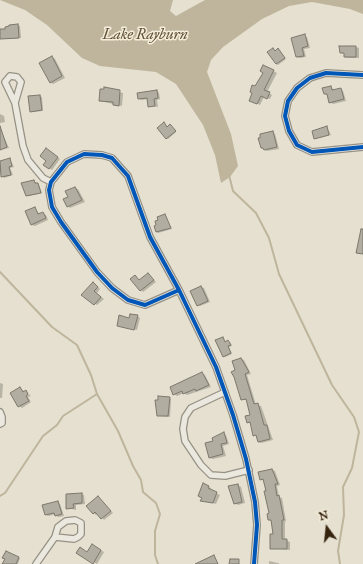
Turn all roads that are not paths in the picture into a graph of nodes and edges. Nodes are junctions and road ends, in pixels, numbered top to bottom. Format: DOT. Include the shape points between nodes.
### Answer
graph roads {
  1 [pos="363,75"];
  2 [pos="15,103"];
  3 [pos="363,147"];
  4 [pos="51,182"];
  5 [pos="179,290"];
  6 [pos="225,392"];
  7 [pos="0,412"];
  8 [pos="0,424"];
  9 [pos="249,470"];
  10 [pos="55,537"];
  11 [pos="36,564"];
  12 [pos="254,564"];
  1 -- 3 [label="street" via="326,73 310,78 288,101 285,116 289,131 298,145 312,152"];
  2 -- 4 [label="street" via="28,160 43,178"];
  4 -- 5 [label="street" via="49,190 52,207 83,254 112,288 128,300 145,305"];
  4 -- 5 [label="street" via="67,162 84,154 112,158 128,176 150,237"];
  5 -- 6 [label="street" via="216,366"];
  6 -- 9 [label="street"];
  6 -- 9 [label="street" via="191,408 185,417 185,442 200,465 211,475 225,476"];
  7 -- 8 [label="street"];
  9 -- 12 [label="street" via="257,525"];
  10 -- 10 [label="street" via="78,537 82,534 81,523 75,520 66,521 58,527"];
  10 -- 11 [label="street"];
}
